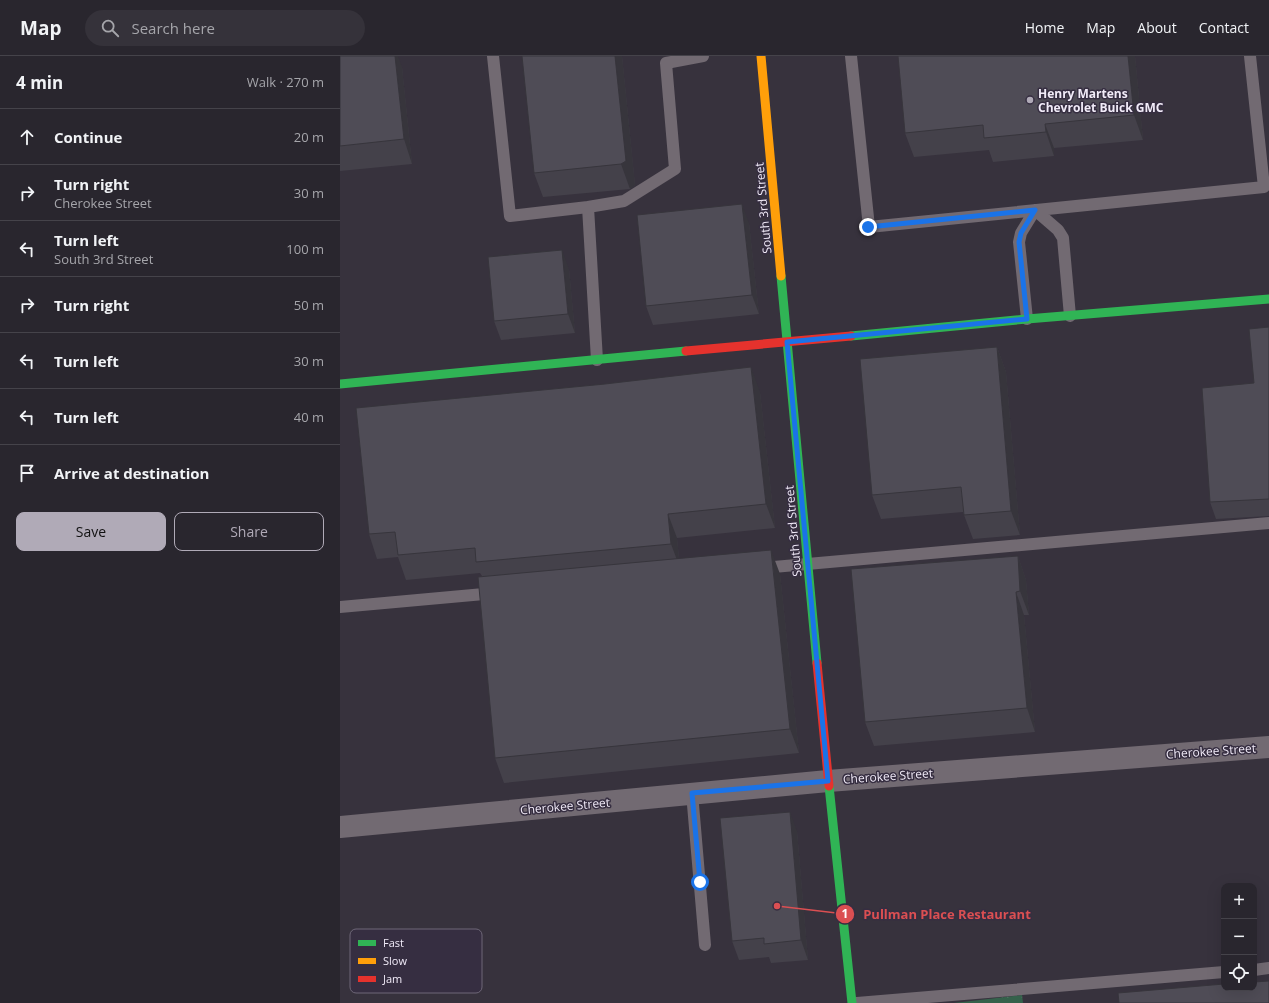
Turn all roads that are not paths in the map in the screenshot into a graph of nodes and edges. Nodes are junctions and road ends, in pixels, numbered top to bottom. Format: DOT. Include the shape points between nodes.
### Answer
graph roads {
  1 [pos="493,56"];
  2 [pos="703,56"];
  3 [pos="761,56"];
  4 [pos="851,56"];
  5 [pos="1250,56"];
  6 [pos="588,207"];
  7 [pos="1035,210"];
  8 [pos="1269,299"];
  9 [pos="1070,316"];
  10 [pos="1027,319"];
  11 [pos="787,342"];
  12 [pos="597,360"];
  13 [pos="340,384"];
  14 [pos="1269,523"];
  15 [pos="808,564"];
  16 [pos="752,569"];
  17 [pos="507,592"];
  18 [pos="340,607"];
  19 [pos="1269,747"];
  20 [pos="828,781"];
  21 [pos="692,793"];
  22 [pos="340,827"];
  23 [pos="705,945"];
  24 [pos="1269,968"];
  25 [pos="1257,970"];
  26 [pos="1221,972"];
  27 [pos="852,1003"];
  28 [pos="857,1003"];
  1 -- 6 [label="lane" via="510,216"];
  2 -- 6 [label="lane" via="666,63 676,169 624,201"];
  3 -- 11 [label="street, South 3rd Street"];
  4 -- 7 [label="lane" via="868,227"];
  5 -- 7 [label="lane" via="1264,186"];
  6 -- 12 [label="lane"];
  7 -- 9 [label="lane" via="1058,230 1063,238"];
  7 -- 10 [label="lane" via="1021,233 1019,242"];
  8 -- 9 [label="street"];
  9 -- 10 [label="street"];
  10 -- 11 [label="street"];
  11 -- 12 [label="street"];
  11 -- 15 [label="street, South 3rd Street"];
  12 -- 13 [label="street"];
  14 -- 15 [label="lane"];
  15 -- 16 [label="lane"];
  15 -- 20 [label="street, South 3rd Street"];
  17 -- 18 [label="lane"];
  19 -- 20 [label="street, Cherokee Street"];
  20 -- 21 [label="street, Cherokee Street"];
  20 -- 27 [label="street, South 3rd Street"];
  21 -- 22 [label="street, Cherokee Street"];
  21 -- 23 [label="lane"];
  24 -- 25 [label="lane"];
  26 -- 28 [label="lane"];
}
